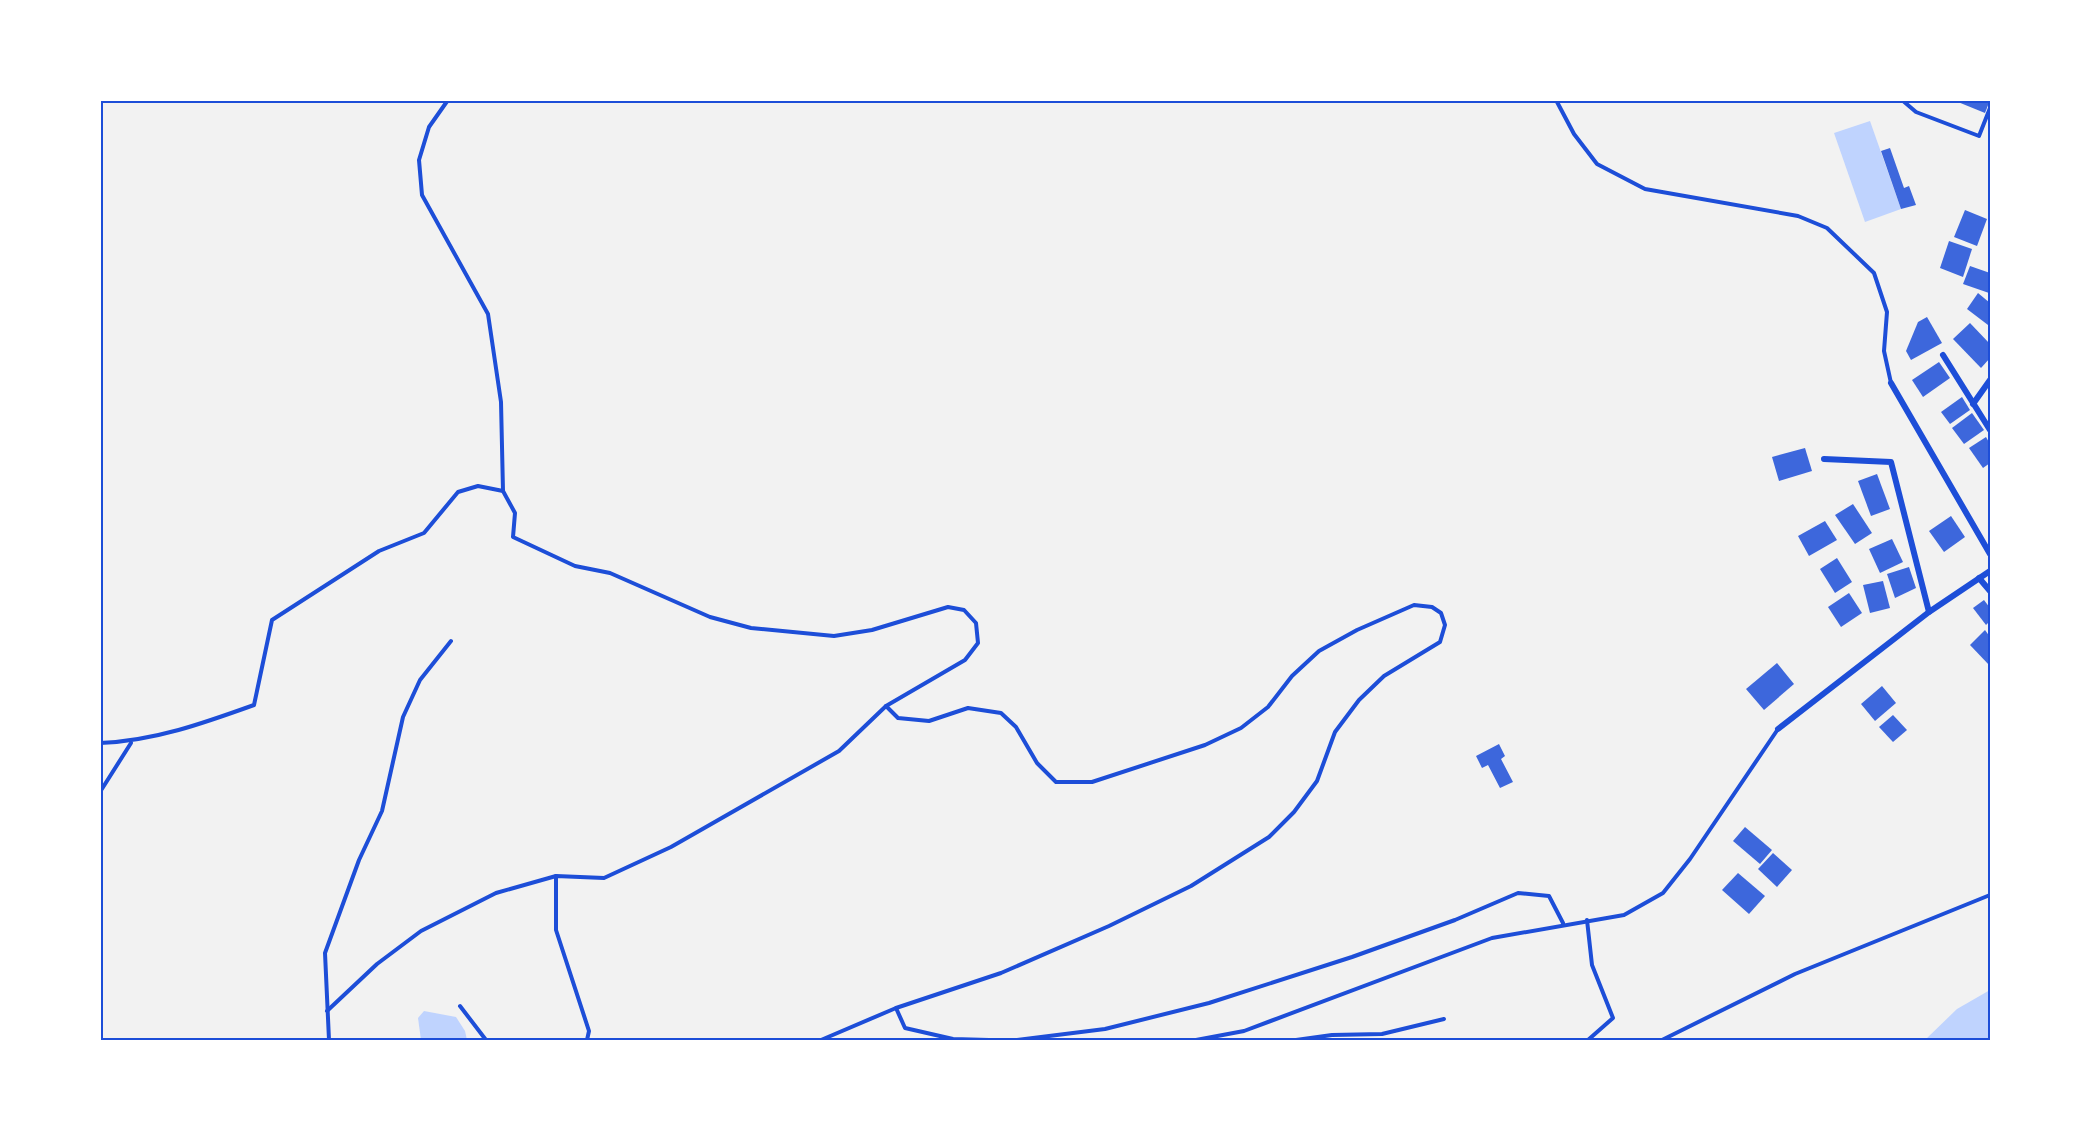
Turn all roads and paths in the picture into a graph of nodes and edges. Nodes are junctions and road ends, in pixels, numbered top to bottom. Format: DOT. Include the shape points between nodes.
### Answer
graph roads {
  1 [pos="448,100"];
  2 [pos="1556,100"];
  3 [pos="1902,100"];
  4 [pos="1990,108"];
  5 [pos="1943,355"];
  6 [pos="1990,380"];
  7 [pos="1891,383"];
  8 [pos="1973,404"];
  9 [pos="1990,430"];
  10 [pos="1824,459"];
  11 [pos="503,491"];
  12 [pos="1990,554"];
  13 [pos="1990,571"];
  14 [pos="1979,578"];
  15 [pos="1990,591"];
  16 [pos="1929,612"];
  17 [pos="451,642"];
  18 [pos="886,706"];
  19 [pos="1778,729"];
  20 [pos="131,742"];
  21 [pos="100,743"];
  22 [pos="100,792"];
  23 [pos="556,876"];
  24 [pos="1990,895"];
  25 [pos="1587,920"];
  26 [pos="1563,923"];
  27 [pos="460,1006"];
  28 [pos="896,1008"];
  29 [pos="327,1011"];
  30 [pos="1444,1019"];
  31 [pos="328,1041"];
  32 [pos="486,1041"];
  33 [pos="587,1041"];
  34 [pos="821,1041"];
  35 [pos="989,1041"];
  36 [pos="1017,1041"];
  37 [pos="1196,1041"];
  38 [pos="1296,1041"];
  39 [pos="1588,1041"];
  40 [pos="1662,1041"];
  1 -- 11 [label="lane" via="429,127 419,160 422,195 488,314 501,402"];
  2 -- 7 [label="lane" via="1574,134 1597,164 1645,189 1798,216 1827,228 1874,273 1887,312 1884,351"];
  3 -- 4 [label="lane" via="1916,112 1978,136"];
  5 -- 8 [label="street"];
  6 -- 8 [label="street"];
  7 -- 12 [label="street"];
  8 -- 9 [label="street"];
  10 -- 16 [label="street" via="1892,462"];
  11 -- 18 [label="lane" via="515,513 513,537 575,566 610,573 710,617 751,628 834,636 872,630 948,607 964,610 976,623 978,643 965,660"];
  11 -- 20 [label="lane" via="478,486 458,492 424,533 379,551 272,620 254,705"];
  13 -- 14 [label="street"];
  14 -- 15 [label="street"];
  14 -- 16 [label="street"];
  16 -- 19 [label="street"];
  17 -- 29 [label="lane" via="420,680 403,717 382,811 359,860 326,952"];
  18 -- 23 [label="lane" via="838,751 671,847 604,878"];
  18 -- 28 [label="lane" via="898,718 928,721 968,708 1001,713 1016,727 1037,763 1056,782 1092,782 1205,745 1241,728 1268,707 1292,676 1319,651 1357,630 1414,605 1432,607 1441,613 1444,625 1440,642 1384,676 1359,700 1335,732 1317,781 1269,837 1191,886 1109,926 1001,973"];
  19 -- 25 [label="lane" via="1697,850 1663,893 1624,915"];
  20 -- 21 [label="lane"];
  20 -- 22 [label="lane"];
  23 -- 29 [label="lane" via="496,893 421,931 377,964"];
  23 -- 33 [label="lane" via="556,930 582,1005 589,1031"];
  24 -- 40 [label="lane" via="1795,974"];
  25 -- 26 [label="lane"];
  25 -- 39 [label="lane" via="1592,965 1613,1018"];
  26 -- 36 [label="lane" via="1549,896 1518,893 1352,957 1209,1003 1105,1029"];
  26 -- 37 [label="lane" via="1492,938 1245,1031"];
  27 -- 32 [label="lane"];
  28 -- 34 [label="lane"];
  28 -- 35 [label="lane" via="905,1028 953,1039"];
  29 -- 31 [label="lane"];
  30 -- 38 [label="lane" via="1382,1034 1332,1035"];
}
